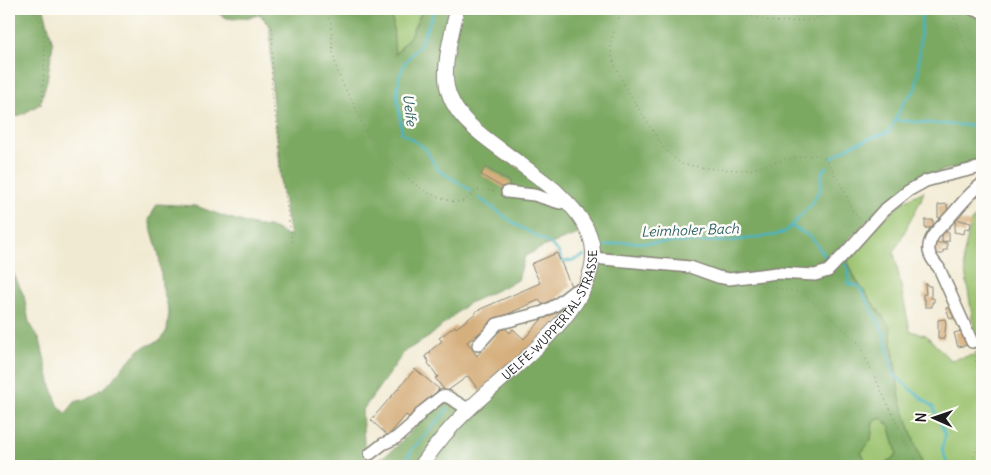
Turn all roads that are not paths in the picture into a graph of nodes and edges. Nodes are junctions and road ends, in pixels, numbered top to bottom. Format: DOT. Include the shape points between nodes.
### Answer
graph roads {
  1 [pos="457,9"];
  2 [pos="974,9"];
  3 [pos="982,12"];
  4 [pos="982,167"];
  5 [pos="982,184"];
  6 [pos="507,192"];
  7 [pos="565,200"];
  8 [pos="593,258"];
  9 [pos="585,288"];
  10 [pos="972,342"];
  11 [pos="478,345"];
  12 [pos="468,409"];
  13 [pos="370,454"];
  14 [pos="420,466"];
  1 -- 7 [label="main road, UELFE-WUPPERTAL-STRASSE" via="446,64 447,89 454,105 469,124"];
  2 -- 3 [label="street"];
  4 -- 8 [label="street" via="926,181 908,191 883,210 828,271 815,275 777,273 729,279 690,268"];
  5 -- 10 [label="street" via="960,203 935,234 929,251"];
  6 -- 7 [label="street" via="534,194 560,203"];
  7 -- 8 [label="main road, UELFE-WUPPERTAL-STRASSE" via="585,226 592,243"];
  8 -- 9 [label="main road, UELFE-WUPPERTAL-STRASSE"];
  9 -- 11 [label="street" via="574,291 543,312 497,324"];
  9 -- 12 [label="main road, UELFE-WUPPERTAL-STRASSE" via="565,318 539,346"];
  12 -- 13 [label="street" via="442,396 396,438"];
  12 -- 14 [label="main road, UELFE-WUPPERTAL-STRASSE"];
}
